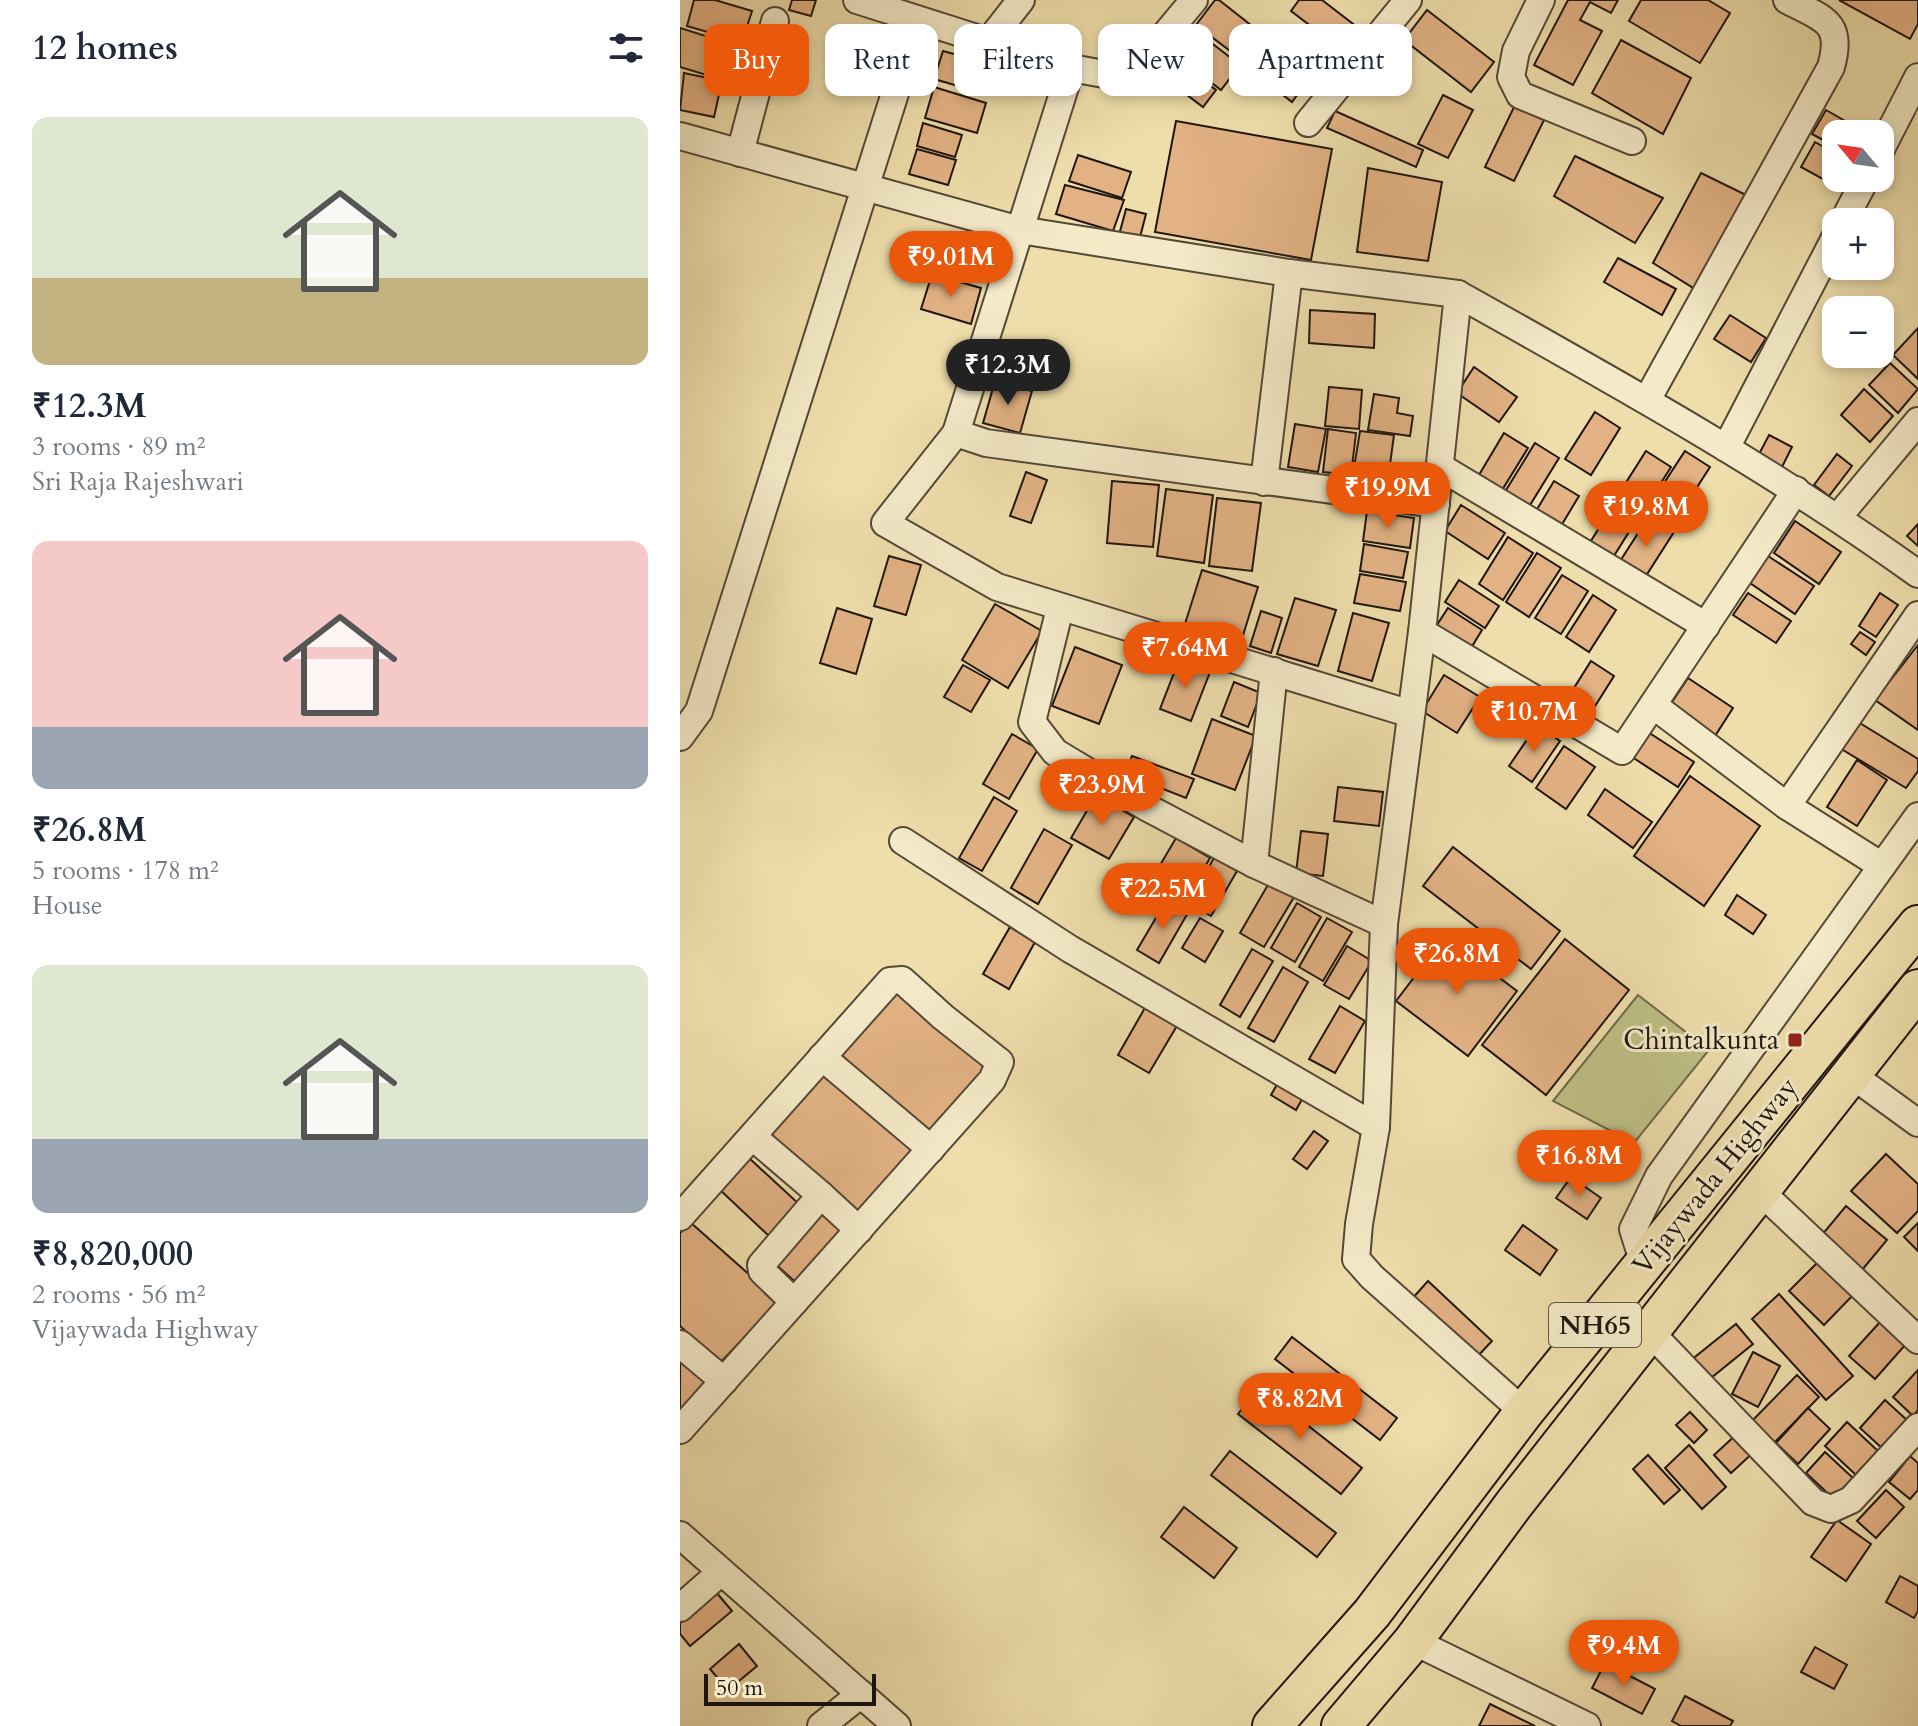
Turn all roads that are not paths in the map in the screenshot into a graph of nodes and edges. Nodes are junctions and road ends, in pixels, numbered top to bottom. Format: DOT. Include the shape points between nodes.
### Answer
graph roads {
  1 [pos="857,0"];
  2 [pos="1021,0"];
  3 [pos="1194,0"];
  4 [pos="1408,0"];
  5 [pos="1541,0"];
  6 [pos="1787,0"];
  7 [pos="775,21"];
  8 [pos="1002,24"];
  9 [pos="954,30"];
  10 [pos="1082,70"];
  11 [pos="1918,77"];
  12 [pos="895,96"];
  13 [pos="1062,96"];
  14 [pos="1308,123"];
  15 [pos="1894,124"];
  16 [pos="680,136"];
  17 [pos="1632,141"];
  18 [pos="740,153"];
  19 [pos="866,188"];
  20 [pos="1020,230"];
  21 [pos="1822,263"];
  22 [pos="1289,273"];
  23 [pos="1458,294"];
  24 [pos="1647,400"];
  25 [pos="1918,421"];
  26 [pos="956,433"];
  27 [pos="1726,448"];
  28 [pos="1440,467"];
  29 [pos="1264,482"];
  30 [pos="1796,490"];
  31 [pos="1436,504"];
  32 [pos="1838,517"];
  33 [pos="1918,574"];
  34 [pos="1060,608"];
  35 [pos="1918,615"];
  36 [pos="1706,626"];
  37 [pos="1422,632"];
  38 [pos="1274,671"];
  39 [pos="1653,705"];
  40 [pos="1411,714"];
  41 [pos="680,737"];
  42 [pos="1787,806"];
  43 [pos="1918,816"];
  44 [pos="903,841"];
  45 [pos="1254,864"];
  46 [pos="1882,866"];
  47 [pos="1384,924"];
  48 [pos="1918,925"];
  49 [pos="1918,989"];
  50 [pos="822,1057"];
  51 [pos="1852,1075"];
  52 [pos="1918,1123"];
  53 [pos="1376,1127"];
  54 [pos="753,1137"];
  55 [pos="931,1149"];
  56 [pos="1761,1192"];
  57 [pos="821,1195"];
  58 [pos="680,1217"];
  59 [pos="859,1230"];
  60 [pos="1644,1264"];
  61 [pos="794,1302"];
  62 [pos="1650,1332"];
  63 [pos="1918,1340"];
  64 [pos="680,1344"];
  65 [pos="724,1381"];
  66 [pos="1524,1412"];
  67 [pos="1918,1427"];
  68 [pos="680,1430"];
  69 [pos="1477,1476"];
  70 [pos="1514,1504"];
  71 [pos="680,1535"];
  72 [pos="721,1572"];
  73 [pos="680,1608"];
  74 [pos="1413,1641"];
  75 [pos="861,1694"];
  76 [pos="821,1726"];
  77 [pos="897,1726"];
  78 [pos="1272,1726"];
  79 [pos="1341,1726"];
  80 [pos="1587,1726"];
  1 -- 9 [label="street"];
  2 -- 8 [label="street"];
  3 -- 10 [label="street" via="1139,66 1115,76"];
  4 -- 14 [label="street"];
  5 -- 17 [label="street" via="1516,51 1511,77 1520,95"];
  6 -- 24 [label="street" via="1831,26 1838,43 1831,67"];
  7 -- 18 [label="street"];
  11 -- 15 [label="street"];
  12 -- 19 [label="street"];
  13 -- 20 [label="street"];
  16 -- 18 [label="street"];
  18 -- 19 [label="street"];
  19 -- 20 [label="street"];
  19 -- 41 [label="street" via="699,711"];
  20 -- 22 [label="street"];
  20 -- 26 [label="street"];
  21 -- 27 [label="street"];
  22 -- 23 [label="street"];
  22 -- 29 [label="street"];
  23 -- 24 [label="street"];
  23 -- 28 [label="street"];
  24 -- 27 [label="street"];
  25 -- 32 [label="street"];
  26 -- 29 [label="street" via="986,443"];
  26 -- 34 [label="street" via="885,523 997,587"];
  27 -- 30 [label="street"];
  28 -- 31 [label="street"];
  28 -- 36 [label="street"];
  29 -- 31 [label="street"];
  30 -- 32 [label="street"];
  30 -- 36 [label="street"];
  31 -- 37 [label="street"];
  32 -- 33 [label="street"];
  34 -- 38 [label="street"];
  34 -- 45 [label="street" via="1032,722 1047,742 1148,808"];
  35 -- 42 [label="street"];
  36 -- 39 [label="street"];
  37 -- 39 [label="street" via="1622,751"];
  37 -- 40 [label="street"];
  38 -- 40 [label="street"];
  38 -- 45 [label="street"];
  39 -- 42 [label="street"];
  40 -- 47 [label="street"];
  42 -- 46 [label="street"];
  43 -- 46 [label="street"];
  44 -- 53 [label="street" via="1070,949"];
  45 -- 47 [label="street"];
  46 -- 60 [label="street" via="1659,1176 1633,1229"];
  47 -- 53 [label="street"];
  48 -- 60 [label="highway, Vijaywada Highway / NH65"];
  49 -- 51 [label="highway, Vijaywada Highway / NH65"];
  50 -- 54 [label="street"];
  50 -- 55 [label="street"];
  50 -- 55 [label="street" via="890,981 902,980 1000,1062 992,1080"];
  51 -- 52 [label="street"];
  51 -- 56 [label="highway, Vijaywada Highway / NH65"];
  53 -- 66 [label="street" via="1356,1259"];
  54 -- 57 [label="street"];
  54 -- 58 [label="street"];
  55 -- 59 [label="street"];
  56 -- 62 [label="highway, Vijaywada Highway / NH65"];
  56 -- 63 [label="street"];
  57 -- 59 [label="street"];
  57 -- 61 [label="street" via="761,1265"];
  59 -- 61 [label="street"];
  60 -- 66 [label="highway, Vijaywada Highway / NH65"];
  61 -- 65 [label="street"];
  62 -- 67 [label="street" via="1813,1502 1831,1509 1851,1500"];
  62 -- 70 [label="highway, Vijaywada Highway / NH65"];
  64 -- 65 [label="street"];
  65 -- 68 [label="street"];
  66 -- 69 [label="highway, Vijaywada Highway / NH65"];
  69 -- 70 [label="highway"];
  69 -- 78 [label="highway, Vijaywada Highway / NH65" via="1372,1613"];
  70 -- 74 [label="highway, Vijaywada Highway / NH65"];
  71 -- 72 [label="street"];
  72 -- 73 [label="street"];
  72 -- 75 [label="street"];
  74 -- 79 [label="highway, Vijaywada Highway / NH65"];
  74 -- 80 [label="street"];
  75 -- 76 [label="street"];
  75 -- 77 [label="street"];
}
